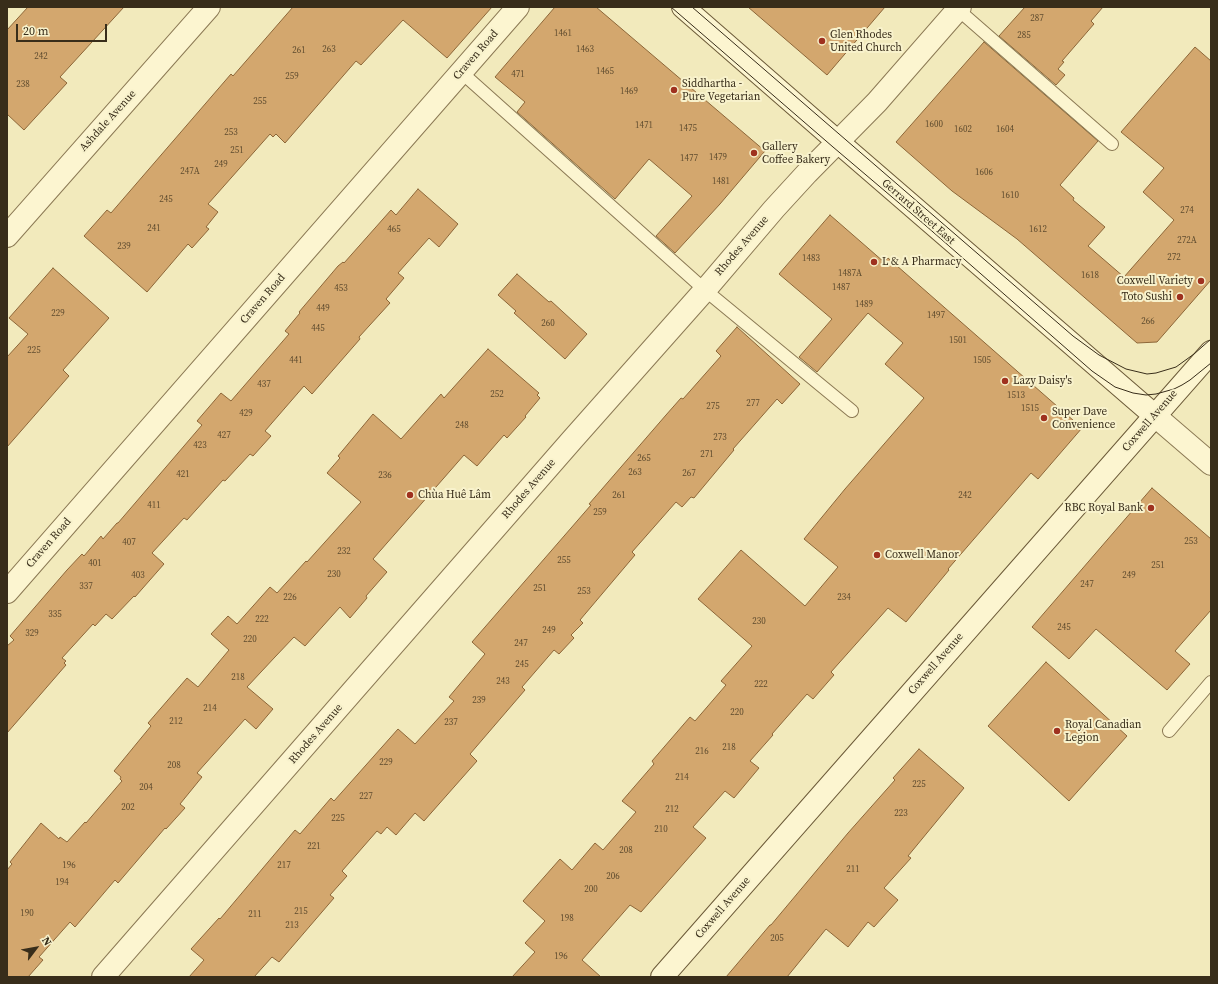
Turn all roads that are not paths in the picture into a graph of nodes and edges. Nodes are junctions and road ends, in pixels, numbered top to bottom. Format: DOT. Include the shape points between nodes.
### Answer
graph roads {
  1 [pos="210,7"];
  2 [pos="518,7"];
  3 [pos="683,7"];
  4 [pos="957,8"];
  5 [pos="461,72"];
  6 [pos="838,142"];
  7 [pos="1112,144"];
  8 [pos="7,236"];
  9 [pos="705,290"];
  10 [pos="1211,352"];
  11 [pos="852,411"];
  12 [pos="1154,415"];
  13 [pos="1211,464"];
  14 [pos="7,592"];
  15 [pos="1211,682"];
  16 [pos="1169,731"];
  17 [pos="103,977"];
  18 [pos="662,977"];
  1 -- 8 [label="street, Ashdale Avenue"];
  2 -- 5 [label="street, Craven Road"];
  3 -- 6 [label="street, Gerrard Street East"];
  4 -- 6 [label="street, Rhodes Avenue" via="883,96"];
  4 -- 7 [label="lane"];
  5 -- 9 [label="lane"];
  5 -- 14 [label="street, Craven Road"];
  6 -- 9 [label="street, Rhodes Avenue" via="774,209"];
  6 -- 12 [label="street, Gerrard Street East"];
  9 -- 11 [label="lane"];
  9 -- 17 [label="street, Rhodes Avenue"];
  10 -- 12 [label="street, Coxwell Avenue"];
  12 -- 13 [label="street, Gerrard Street East"];
  12 -- 18 [label="street, Coxwell Avenue"];
  15 -- 16 [label="lane"];
}
